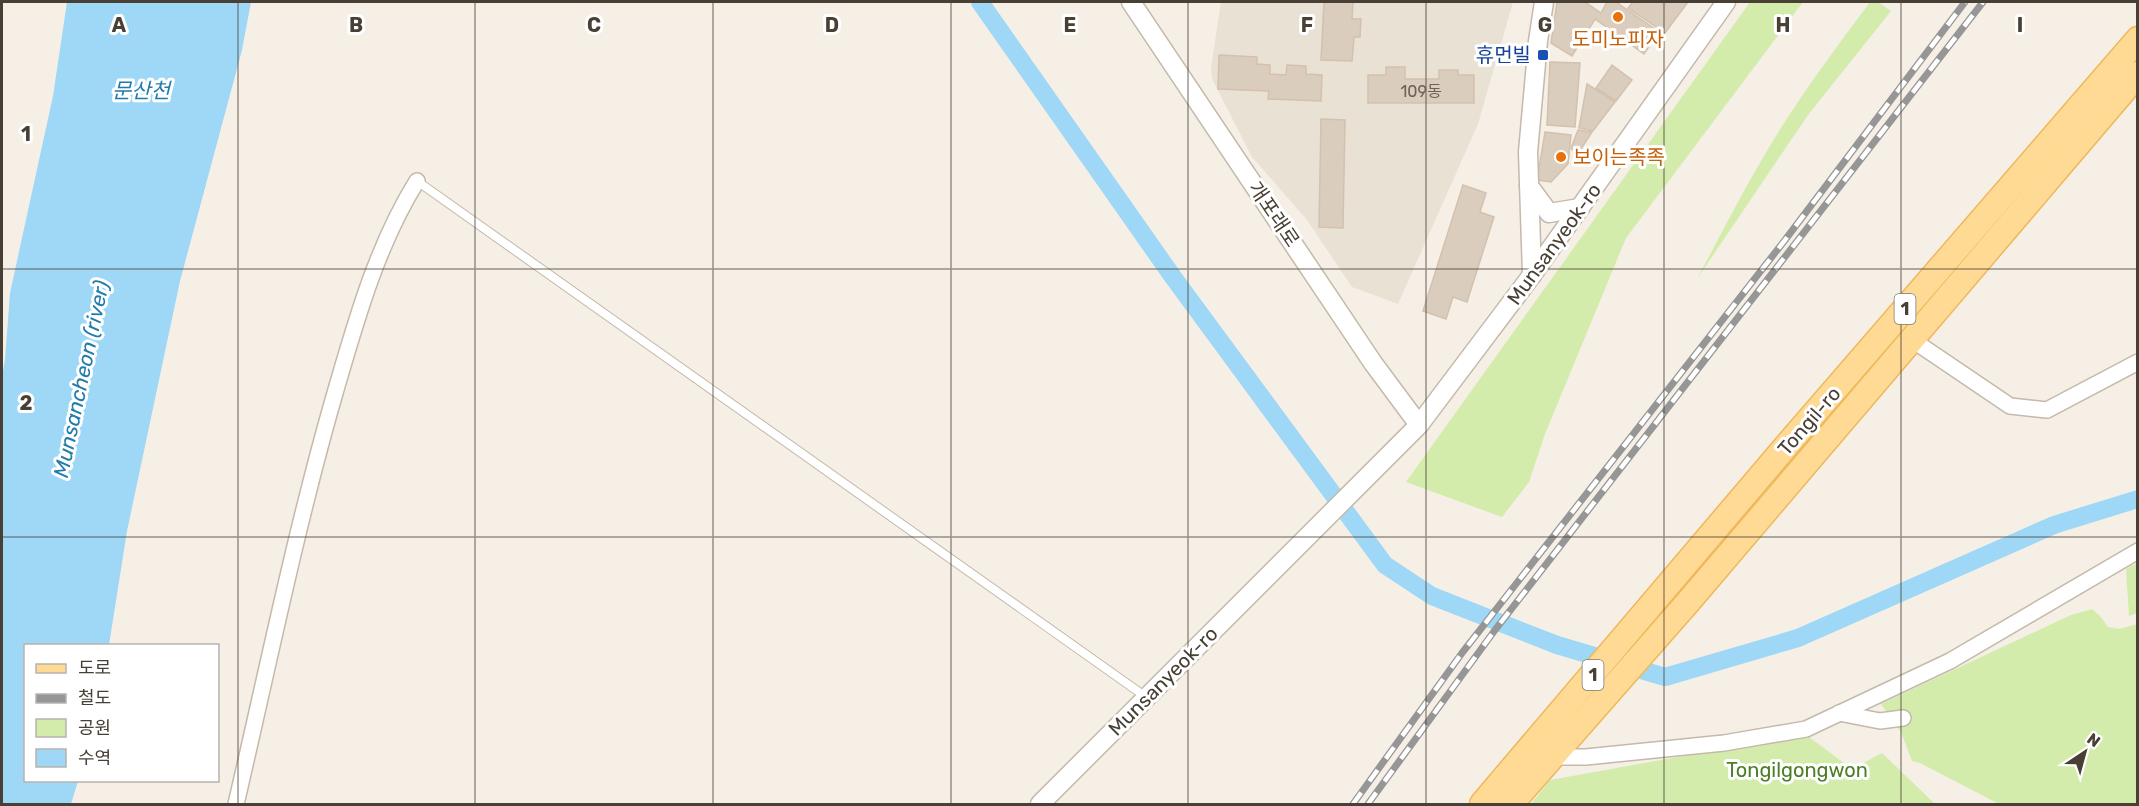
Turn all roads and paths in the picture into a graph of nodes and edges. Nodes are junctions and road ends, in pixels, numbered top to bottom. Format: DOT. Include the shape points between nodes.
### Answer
graph roads {
  1 [pos="1131,2"];
  2 [pos="1544,2"];
  3 [pos="1726,2"];
  4 [pos="2138,39"];
  5 [pos="2138,74"];
  6 [pos="417,181"];
  7 [pos="1530,186"];
  8 [pos="1580,207"];
  9 [pos="1532,275"];
  10 [pos="1911,339"];
  11 [pos="2138,362"];
  12 [pos="1419,425"];
  13 [pos="2138,551"];
  14 [pos="1146,697"];
  15 [pos="1839,714"];
  16 [pos="1904,718"];
  17 [pos="1543,767"];
  18 [pos="236,804"];
  19 [pos="1040,804"];
  20 [pos="1482,804"];
  21 [pos="1511,804"];
  1 -- 12 [label="street, 개포래로" via="1373,363"];
  2 -- 7 [label="street" via="1528,152"];
  3 -- 8 [label="street, Munsanyeok-ro"];
  4 -- 20 [label="main road, Tongil-ro / 1"];
  5 -- 10 [label="main road, Tongil-ro / 1"];
  6 -- 14 [label="lane"];
  6 -- 18 [label="street" via="382,252 349,345 319,451"];
  7 -- 8 [label="street" via="1549,213"];
  7 -- 9 [label="street"];
  8 -- 9 [label="street, Munsanyeok-ro"];
  9 -- 12 [label="street, Munsanyeok-ro"];
  10 -- 11 [label="street" via="2010,406 2047,410"];
  10 -- 17 [label="main road, Tongil-ro / 1"];
  12 -- 14 [label="street, Munsanyeok-ro"];
  13 -- 15 [label="street" via="1950,661"];
  14 -- 19 [label="street, Munsanyeok-ro"];
  15 -- 16 [label="street" via="1880,721"];
  15 -- 17 [label="street" via="1806,729 1724,743 1586,757"];
  17 -- 21 [label="main road, Tongil-ro / 1"];
}
